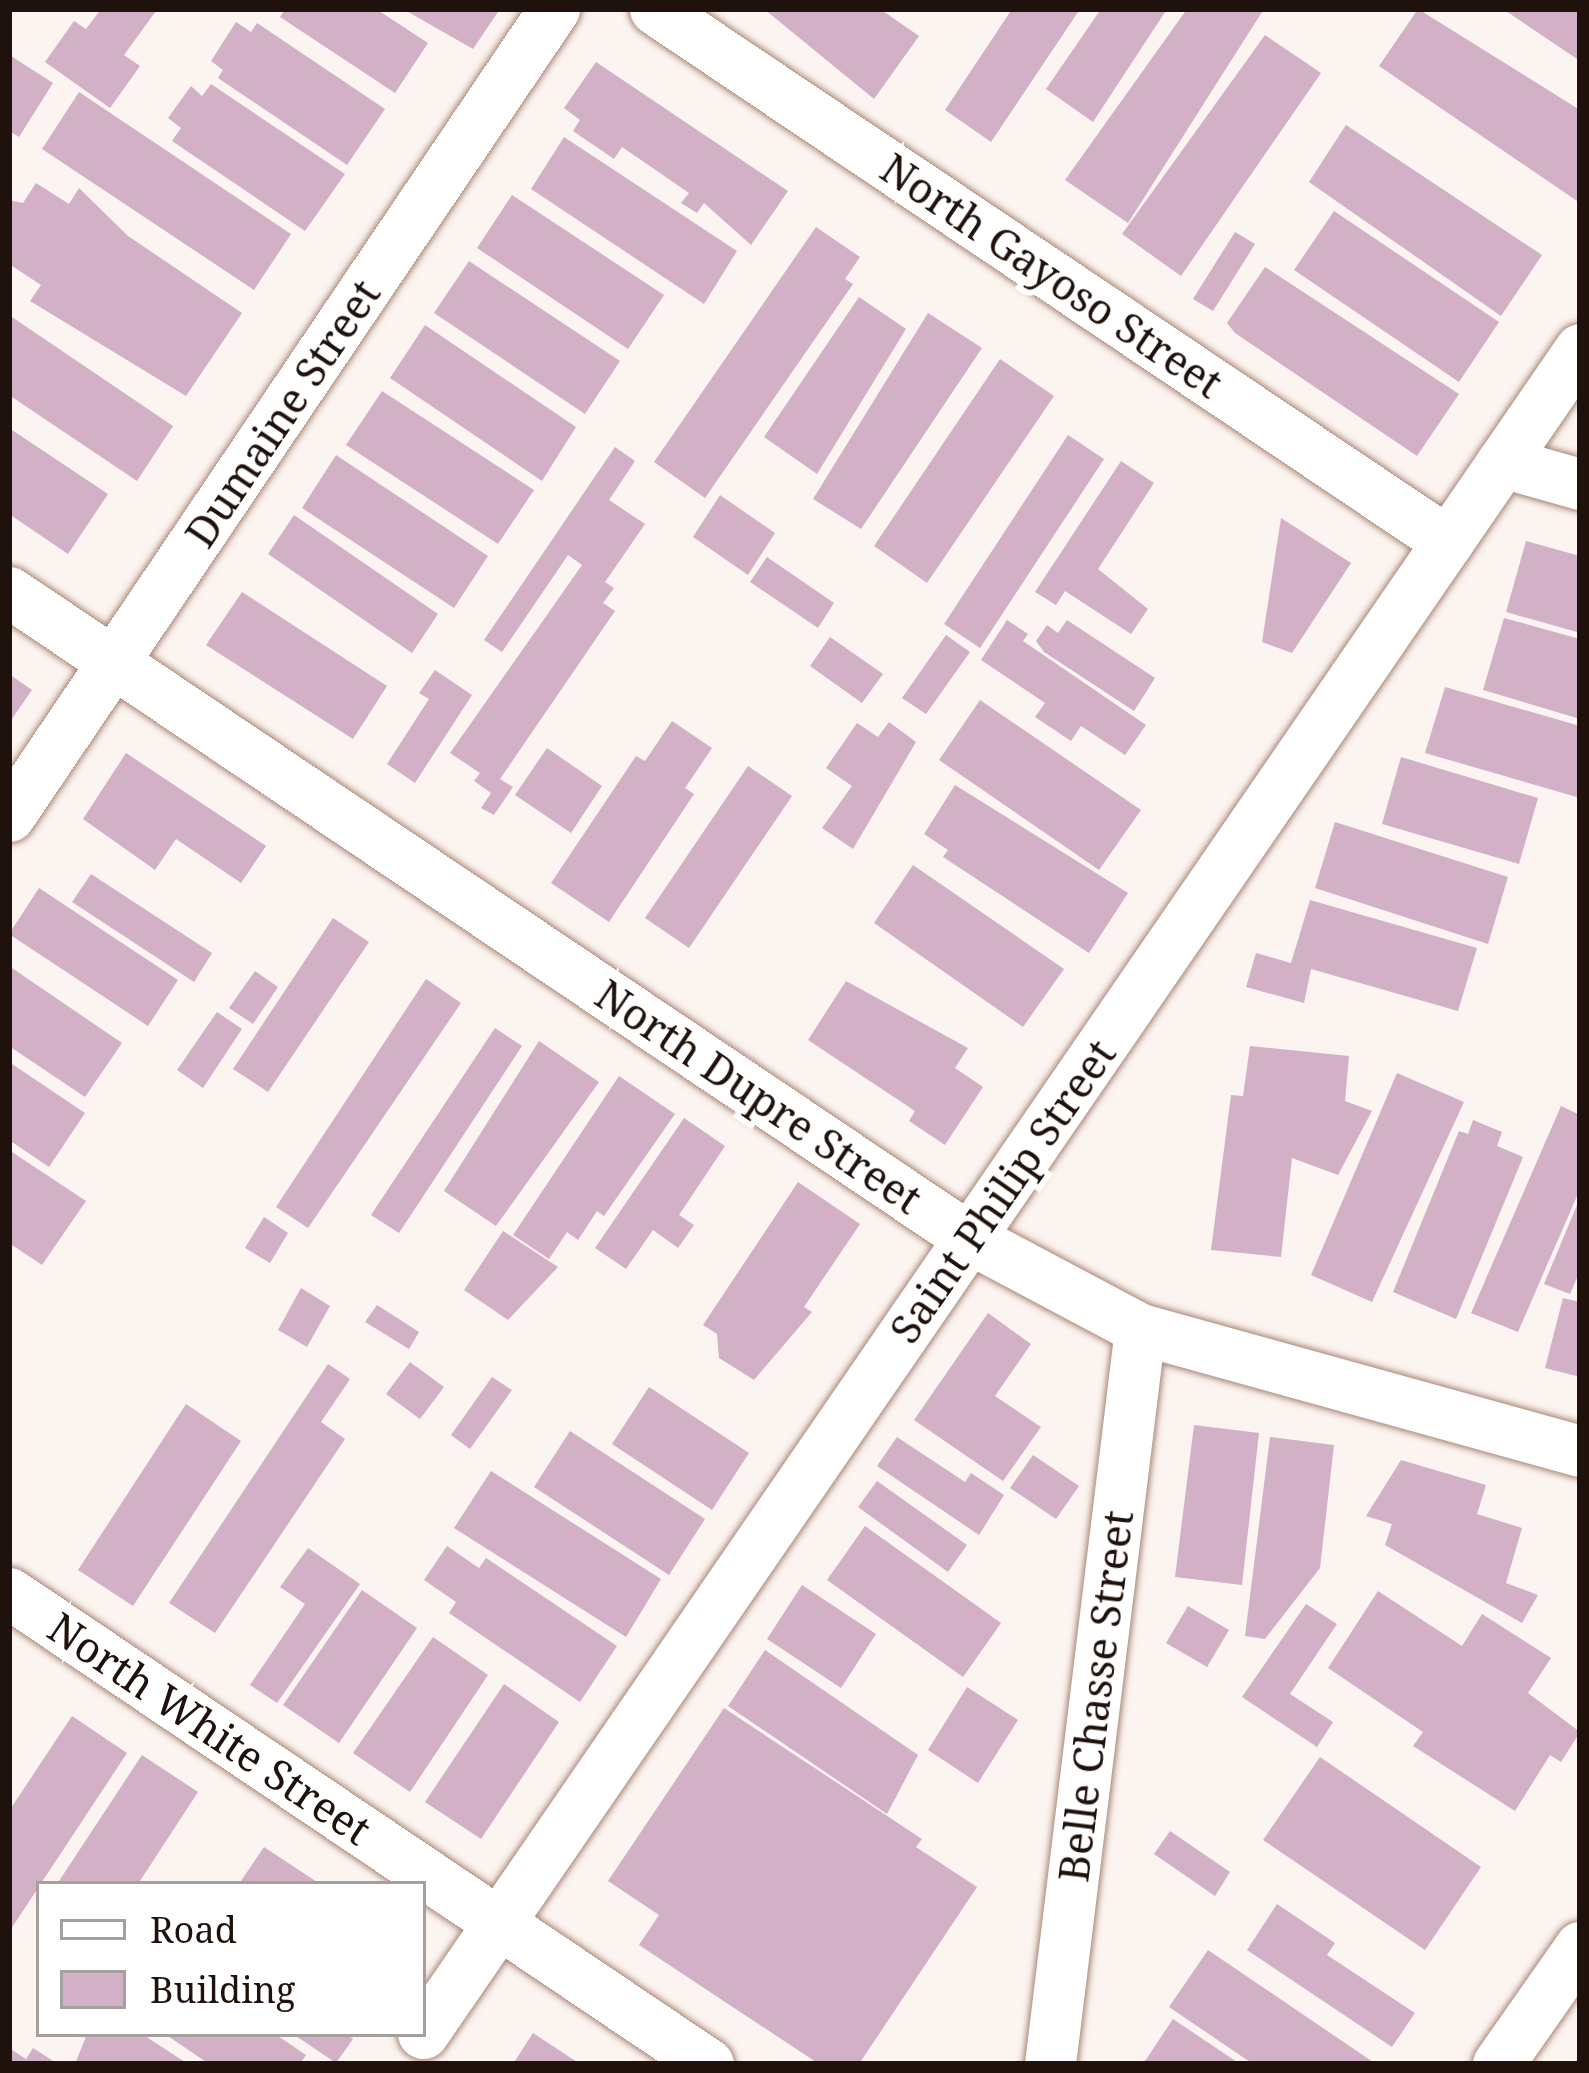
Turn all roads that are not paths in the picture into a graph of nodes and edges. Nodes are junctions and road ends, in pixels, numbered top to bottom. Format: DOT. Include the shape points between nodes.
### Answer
graph roads {
  1 [pos="554,9"];
  2 [pos="655,9"];
  3 [pos="1580,349"];
  4 [pos="1502,462"];
  5 [pos="1580,484"];
  6 [pos="1448,542"];
  7 [pos="9,592"];
  8 [pos="113,662"];
  9 [pos="9,816"];
  10 [pos="969,1238"];
  11 [pos="1140,1329"];
  12 [pos="1580,1451"];
  13 [pos="9,1593"];
  14 [pos="499,1922"];
  15 [pos="1580,1947"];
  16 [pos="426,2029"];
  17 [pos="420,2037"];
  18 [pos="402,2064"];
  19 [pos="709,2064"];
  20 [pos="1050,2064"];
  21 [pos="1498,2064"];
  1 -- 8 [label="street, Dumaine Street"];
  2 -- 6 [label="street, North Gayoso Street"];
  3 -- 4 [label="street, Saint Philip Street"];
  4 -- 5 [label="street"];
  4 -- 6 [label="street, Saint Philip Street"];
  6 -- 10 [label="street, Saint Philip Street"];
  7 -- 8 [label="street, North Dupre Street"];
  8 -- 9 [label="street, Dumaine Street"];
  8 -- 10 [label="street, North Dupre Street"];
  10 -- 11 [label="street, North Dupre Street"];
  10 -- 14 [label="street, Saint Philip Street"];
  11 -- 12 [label="street, North Dupre Street"];
  11 -- 20 [label="street, Belle Chasse Street"];
  13 -- 14 [label="street, North White Street"];
  14 -- 16 [label="street, Saint Philip Street"];
  14 -- 19 [label="street, North White Street"];
  15 -- 21 [label="street"];
  17 -- 18 [label="street, Saint Philip Street"];
}
